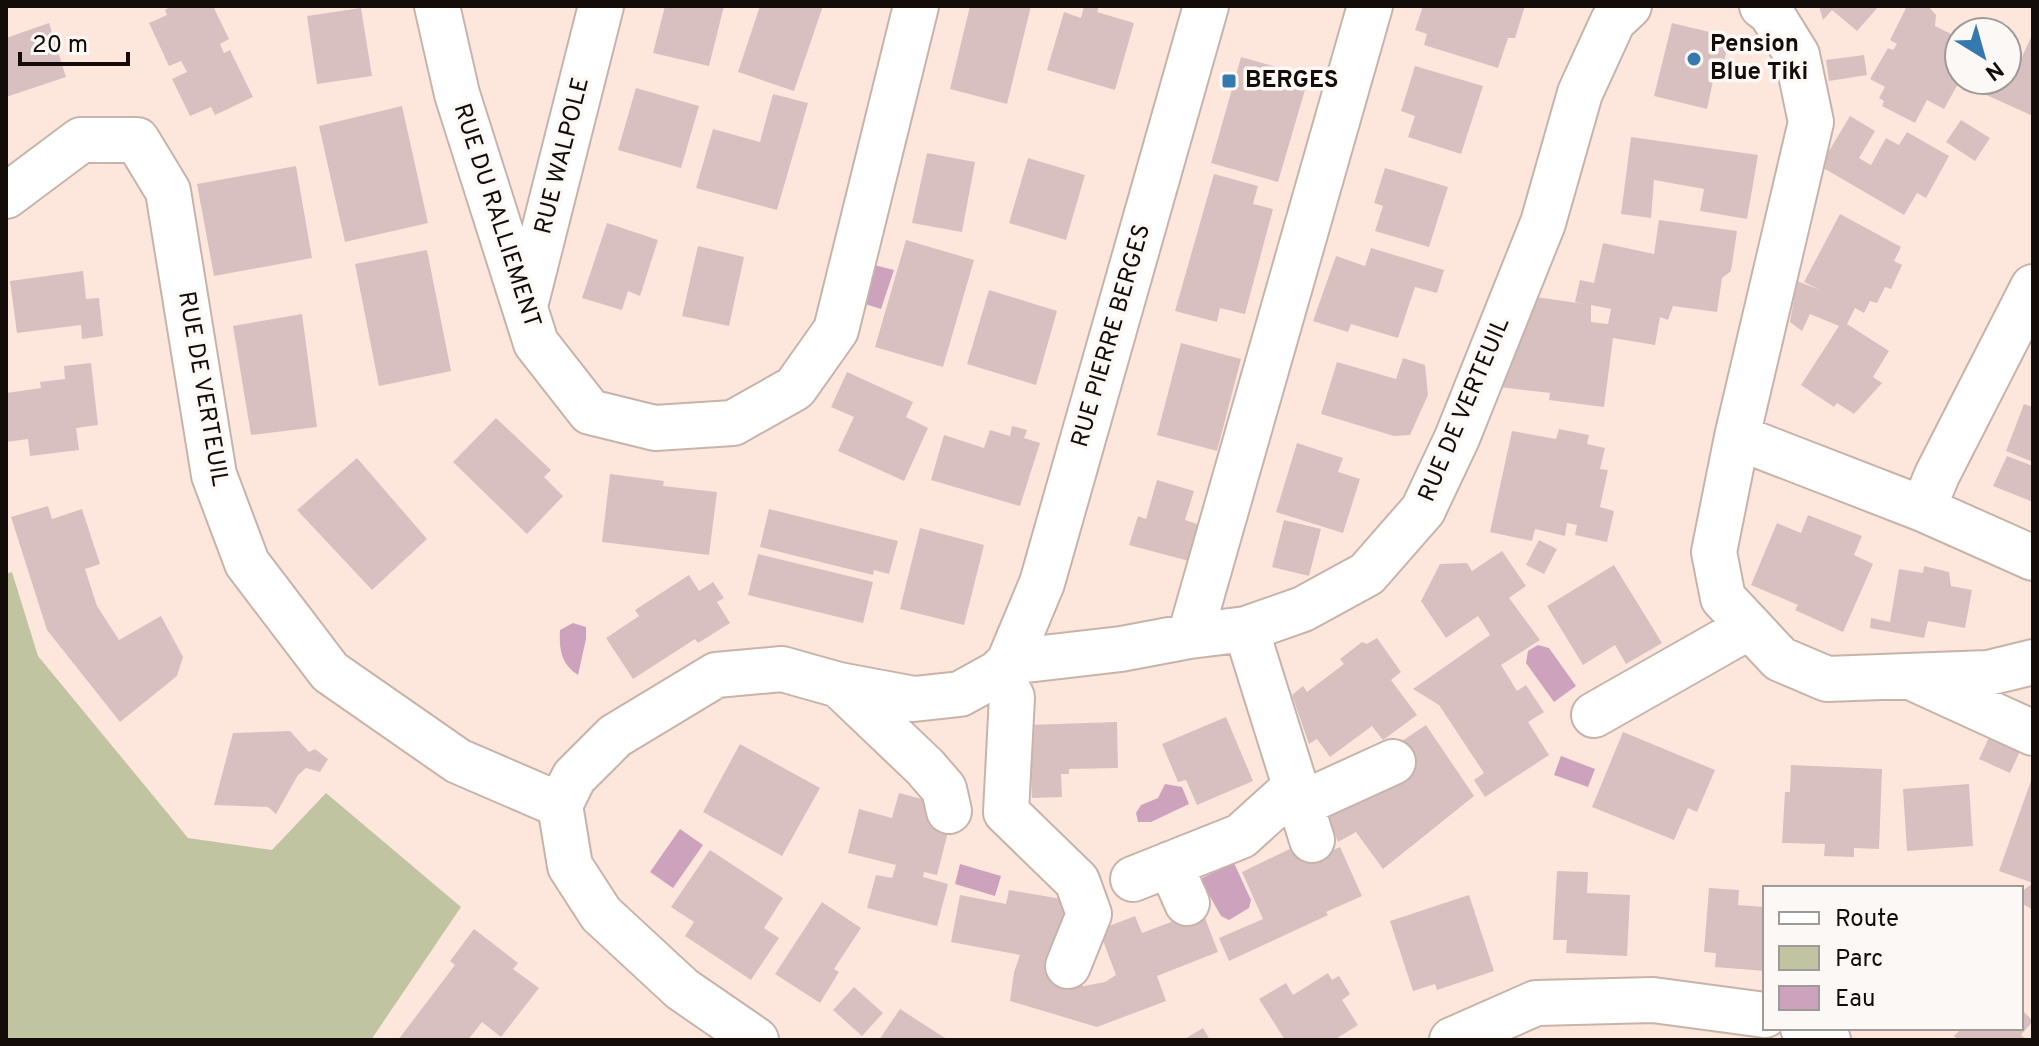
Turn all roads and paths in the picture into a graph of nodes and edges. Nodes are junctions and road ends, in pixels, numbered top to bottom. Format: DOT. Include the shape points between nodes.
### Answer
graph roads {
  1 [pos="437,6"];
  2 [pos="601,6"];
  3 [pos="916,6"];
  4 [pos="1206,6"];
  5 [pos="1370,6"];
  6 [pos="1629,6"];
  7 [pos="1762,6"];
  8 [pos="6,196"];
  9 [pos="2033,287"];
  10 [pos="525,306"];
  11 [pos="2022,330"];
  12 [pos="1737,437"];
  13 [pos="1923,509"];
  14 [pos="2033,558"];
  15 [pos="1047,565"];
  16 [pos="1749,627"];
  17 [pos="1246,629"];
  18 [pos="1190,636"];
  19 [pos="1088,652"];
  20 [pos="2033,662"];
  21 [pos="1004,668"];
  22 [pos="1908,675"];
  23 [pos="839,685"];
  24 [pos="1594,715"];
  25 [pos="2033,733"];
  26 [pos="1393,762"];
  27 [pos="560,805"];
  28 [pos="949,811"];
  29 [pos="1303,811"];
  30 [pos="1164,882"];
  31 [pos="1068,966"];
  32 [pos="1763,1015"];
  33 [pos="1807,1030"];
  34 [pos="756,1040"];
  35 [pos="1452,1040"];
  36 [pos="1828,1040"];
  1 -- 10 [label="street, RUE DU RALLIEMENT" via="457,94"];
  2 -- 10 [label="street, RUE WALPOLE"];
  3 -- 10 [label="street, RUE DU RALLIEMENT" via="836,330 795,388 733,423 655,428 590,412 536,343"];
  4 -- 15 [label="street, RUE PIERRE BERGES"];
  5 -- 18 [label="street"];
  6 -- 17 [label="street, RUE DE VERTEUIL" via="1613,21 1580,93 1543,223 1423,510 1367,574 1303,609"];
  7 -- 12 [label="street" via="1797,55 1811,122"];
  8 -- 27 [label="street, RUE DE VERTEUIL" via="81,140 137,140 168,191 214,475 247,563 330,672 458,761"];
  9 -- 11 [label="street"];
  11 -- 13 [label="street" via="1937,475"];
  12 -- 13 [label="street"];
  12 -- 16 [label="street" via="1714,552 1723,598"];
  13 -- 14 [label="street"];
  15 -- 19 [label="street" via="1056,607"];
  15 -- 21 [label="street, RUE PIERRE BERGES"];
  16 -- 22 [label="street" via="1780,659 1827,679"];
  16 -- 24 [label="street"];
  17 -- 18 [label="street, RUE DE VERTEUIL"];
  17 -- 29 [label="street"];
  18 -- 19 [label="street, RUE DE VERTEUIL"];
  19 -- 21 [label="street, RUE DE VERTEUIL"];
  20 -- 22 [label="street" via="1988,673"];
  21 -- 23 [label="street, RUE DE VERTEUIL" via="960,694 914,699"];
  21 -- 31 [label="street" via="1012,697 1006,812 1077,881 1089,914"];
  22 -- 25 [label="street"];
  23 -- 27 [label="street, RUE DE VERTEUIL" via="782,669 716,675 615,736 574,777"];
  23 -- 28 [label="street" via="925,767 944,789"];
  26 -- 29 [label="street"];
  27 -- 34 [label="street" via="570,866 601,914 682,989"];
  29 -- 30 [label="street" via="1241,836"];
  32 -- 35 [label="street" via="1653,1000 1536,1003"];
  33 -- 36 [label="street"];
}
